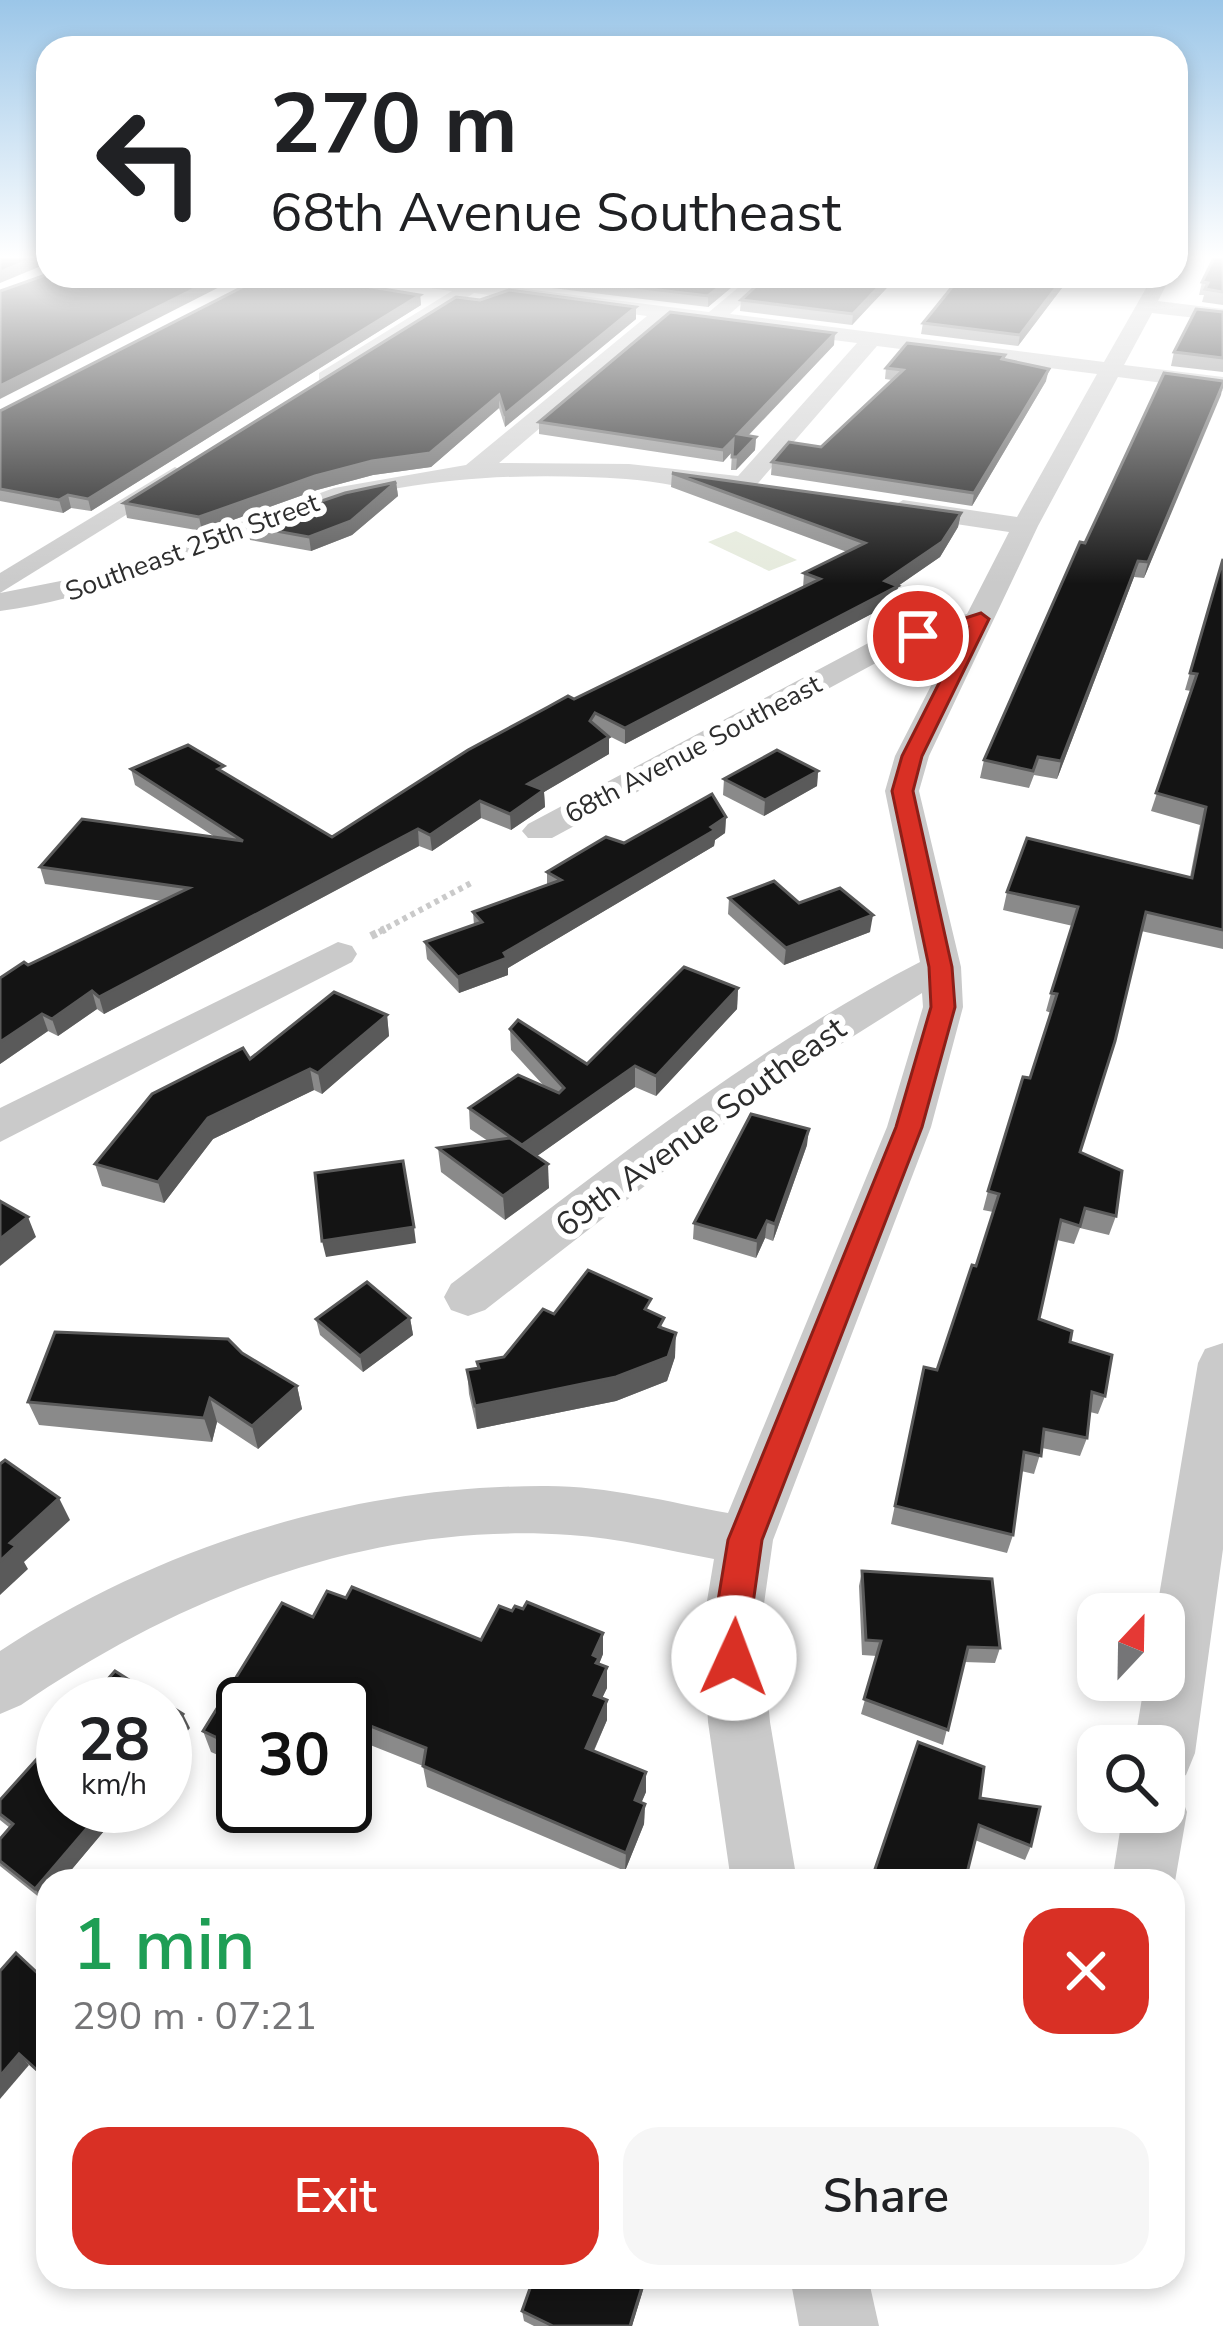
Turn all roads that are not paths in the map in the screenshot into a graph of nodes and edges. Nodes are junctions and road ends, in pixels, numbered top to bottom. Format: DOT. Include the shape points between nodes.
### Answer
graph roads {
  1 [pos="346,367"];
  2 [pos="599,367"];
  3 [pos="850,367"];
  4 [pos="1106,367"];
  5 [pos="1161,367"];
  6 [pos="1223,384"];
  7 [pos="307,391"];
  8 [pos="191,464"];
  9 [pos="473,472"];
  10 [pos="873,503"];
  11 [pos="1025,526"];
  12 [pos="0,585"];
  13 [pos="0,602"];
  14 [pos="981,619"];
  15 [pos="540,831"];
  16 [pos="338,954"];
  17 [pos="940,967"];
  18 [pos="0,1127"];
  19 [pos="468,1297"];
  20 [pos="1223,1364"];
  21 [pos="745,1540"];
  22 [pos="0,1685"];
  23 [pos="1168,1725"];
  24 [pos="1152,1833"];
  25 [pos="762,1869"];
  26 [pos="1147,1869"];
  27 [pos="831,2289"];
  28 [pos="839,2326"];
  1 -- 7 [label="street"];
  2 -- 9 [label="street"];
  3 -- 9 [label="street, Southeast 25th Street" via="757,486 649,470"];
  4 -- 11 [label="street"];
  5 -- 6 [label="street"];
  8 -- 12 [label="street"];
  9 -- 13 [label="street, Southeast 25th Street" via="334,496 57,595"];
  10 -- 11 [label="street"];
  11 -- 14 [label="street"];
  14 -- 15 [label="street, 68th Avenue Southeast" via="886,645"];
  14 -- 17 [label="street" via="902,791"];
  16 -- 18 [label="street"];
  17 -- 19 [label="street, 69th Avenue Southeast" via="878,998 729,1100"];
  17 -- 21 [label="street" via="943,1007 909,1127"];
  20 -- 23 [label="street"];
  21 -- 22 [label="street" via="552,1510 441,1513 330,1533 148,1596 51,1647"];
  21 -- 25 [label="street" via="732,1625"];
  24 -- 26 [label="street"];
  27 -- 28 [label="street"];
}
